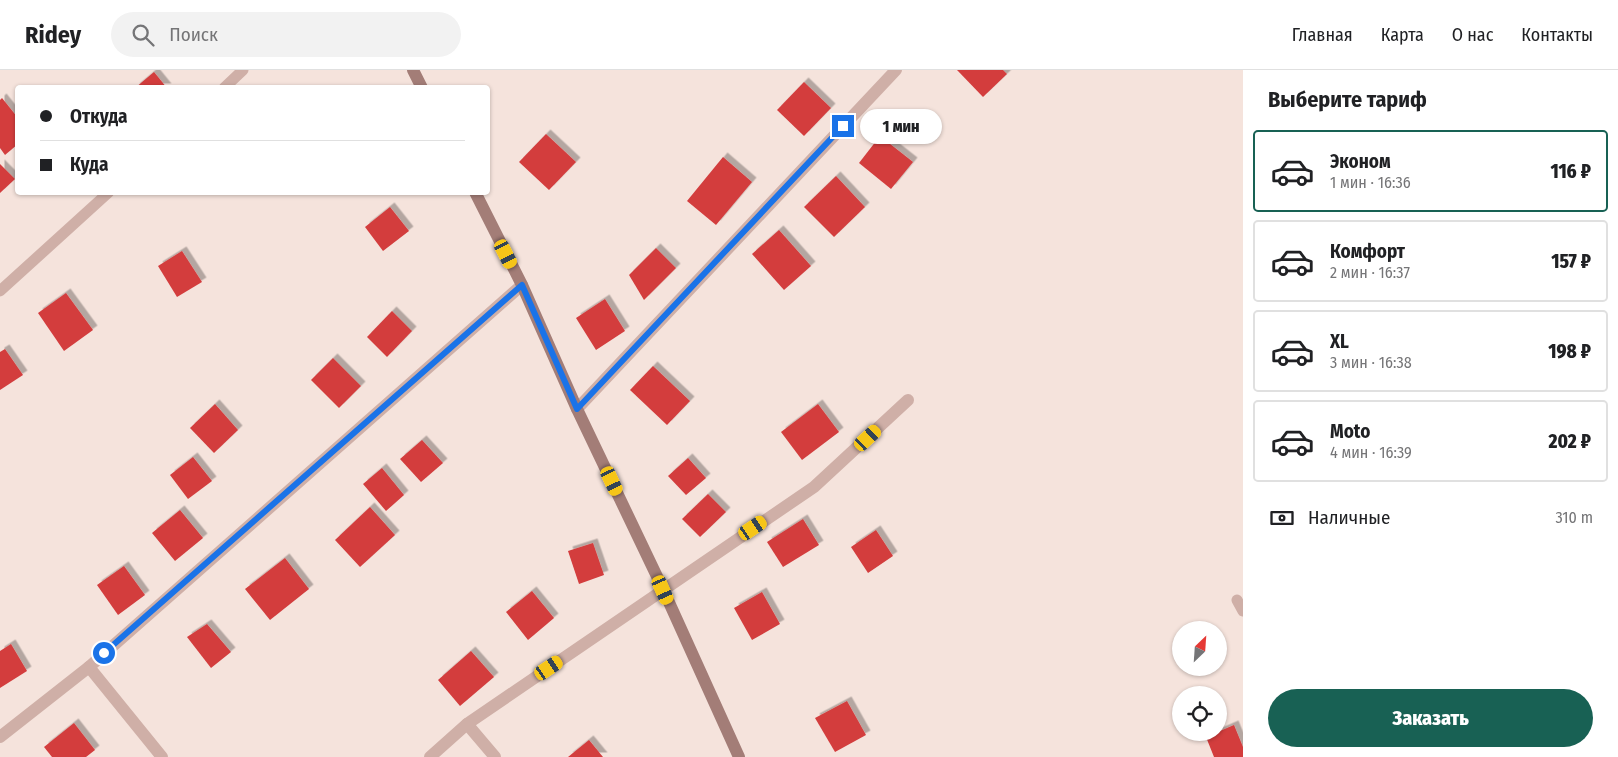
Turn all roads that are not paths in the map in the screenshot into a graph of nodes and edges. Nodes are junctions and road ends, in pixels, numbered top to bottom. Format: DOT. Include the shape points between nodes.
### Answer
graph roads {
  1 [pos="243,70"];
  2 [pos="413,70"];
  3 [pos="896,70"];
  4 [pos="227,85"];
  5 [pos="420,85"];
  6 [pos="105,195"];
  7 [pos="477,195"];
  8 [pos="522,285"];
  9 [pos="0,291"];
  10 [pos="908,400"];
  11 [pos="577,409"];
  12 [pos="663,590"];
  13 [pos="1237,600"];
  14 [pos="1243,611"];
  15 [pos="90,666"];
  16 [pos="467,724"];
  17 [pos="0,736"];
  18 [pos="162,757"];
  19 [pos="430,757"];
  20 [pos="495,757"];
  21 [pos="739,757"];
  1 -- 4 [label="lane"];
  2 -- 5 [label="street"];
  3 -- 11 [label="street"];
  6 -- 9 [label="lane"];
  7 -- 8 [label="street"];
  8 -- 11 [label="street"];
  8 -- 15 [label="street"];
  10 -- 12 [label="street" via="814,487"];
  11 -- 12 [label="street"];
  12 -- 16 [label="street"];
  12 -- 21 [label="street"];
  13 -- 14 [label="lane"];
  15 -- 17 [label="street"];
  15 -- 18 [label="street"];
  16 -- 19 [label="street"];
  16 -- 20 [label="street"];
}
